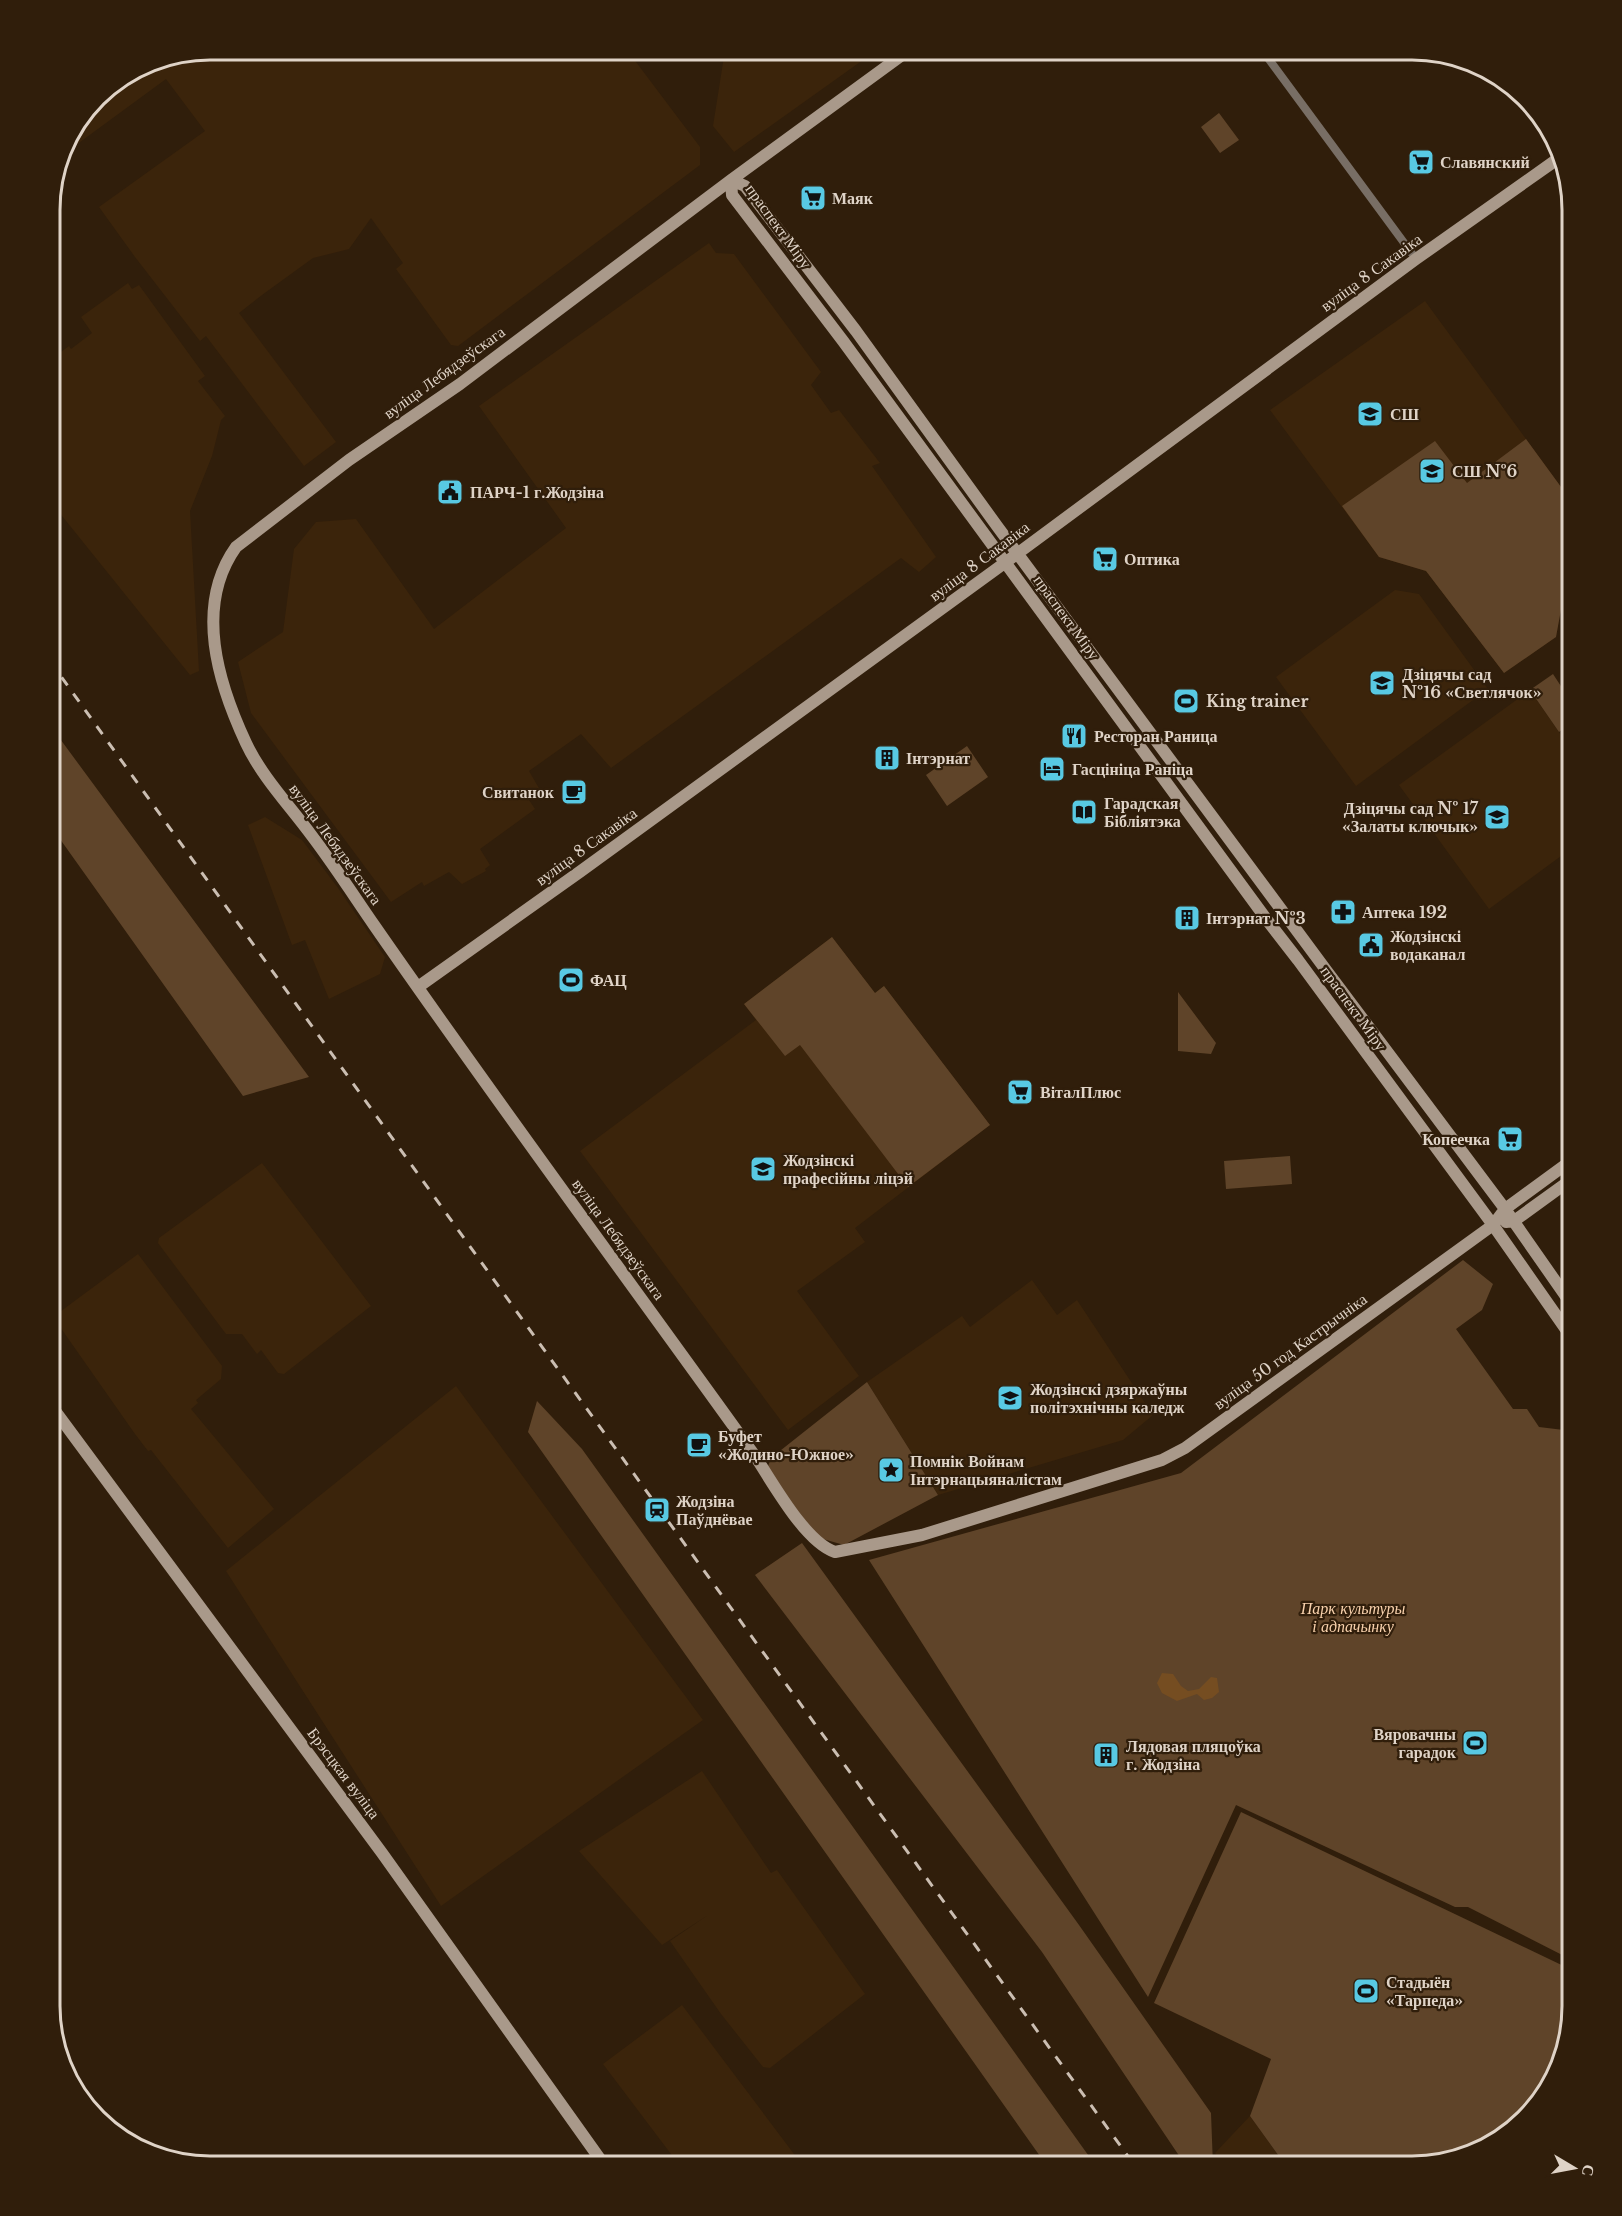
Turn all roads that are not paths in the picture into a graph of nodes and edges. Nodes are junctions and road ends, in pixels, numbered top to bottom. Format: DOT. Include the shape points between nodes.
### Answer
graph roads {
  1 [pos="895,60"];
  2 [pos="1269,60"];
  3 [pos="1554,161"];
  4 [pos="731,180"];
  5 [pos="1416,259"];
  6 [pos="873,354"];
  7 [pos="860,363"];
  8 [pos="1018,553"];
  9 [pos="1006,562"];
  10 [pos="1164,751"];
  11 [pos="1152,760"];
  12 [pos="1311,951"];
  13 [pos="1298,960"];
  14 [pos="418,987"];
  15 [pos="1562,1167"];
  16 [pos="1562,1186"];
  17 [pos="1505,1209"];
  18 [pos="1514,1221"];
  19 [pos="1493,1225"];
  20 [pos="1562,1291"];
  21 [pos="1562,1324"];
  22 [pos="60,1418"];
  23 [pos="922,1535"];
  24 [pos="598,2156"];
  1 -- 4 [label="main road, вуліца Лебядзеўскага"];
  2 -- 5 [label="street"];
  3 -- 5 [label="main road, вуліца 8 Сакавіка"];
  4 -- 6 [label="main road, праспект Міру" via="745,186"];
  4 -- 7 [label="main road, праспект Міру" via="732,195"];
  4 -- 14 [label="main road, вуліца Лебядзеўскага" via="251,534 236,547 221,574 214,612 216,657 246,744"];
  5 -- 8 [label="main road, вуліца 8 Сакавіка"];
  6 -- 7 [label="main road"];
  6 -- 8 [label="main road, праспект Міру"];
  7 -- 9 [label="main road, праспект Міру"];
  8 -- 9 [label="main road, вуліца 8 Сакавіка"];
  8 -- 10 [label="main road, праспект Міру"];
  9 -- 11 [label="main road, праспект Міру"];
  9 -- 14 [label="main road, вуліца 8 Сакавіка"];
  10 -- 11 [label="main road"];
  10 -- 12 [label="main road, праспект Міру"];
  11 -- 13 [label="main road, праспект Міру"];
  12 -- 13 [label="main road"];
  12 -- 17 [label="main road, праспект Міру"];
  13 -- 19 [label="main road, праспект Міру"];
  14 -- 23 [label="main road, вуліца Лебядзеўскага" via="816,1543 835,1552"];
  15 -- 17 [label="main road, вуліца 50 год Кастрычніка"];
  16 -- 18 [label="main road, вуліца 50 год Кастрычніка"];
  17 -- 18 [label="main road, праспект Міру"];
  17 -- 19 [label="main road, вуліца 50 год Кастрычніка"];
  18 -- 19 [label="main road, вуліца 50 год Кастрычніка"];
  18 -- 20 [label="main road, праспект Міру"];
  19 -- 21 [label="main road, праспект Міру"];
  19 -- 23 [label="main road, вуліца 50 год Кастрычніка" via="1178,1452 1152,1464"];
  22 -- 24 [label="main road, Брэсцкая вуліца" via="382,1853"];
}
